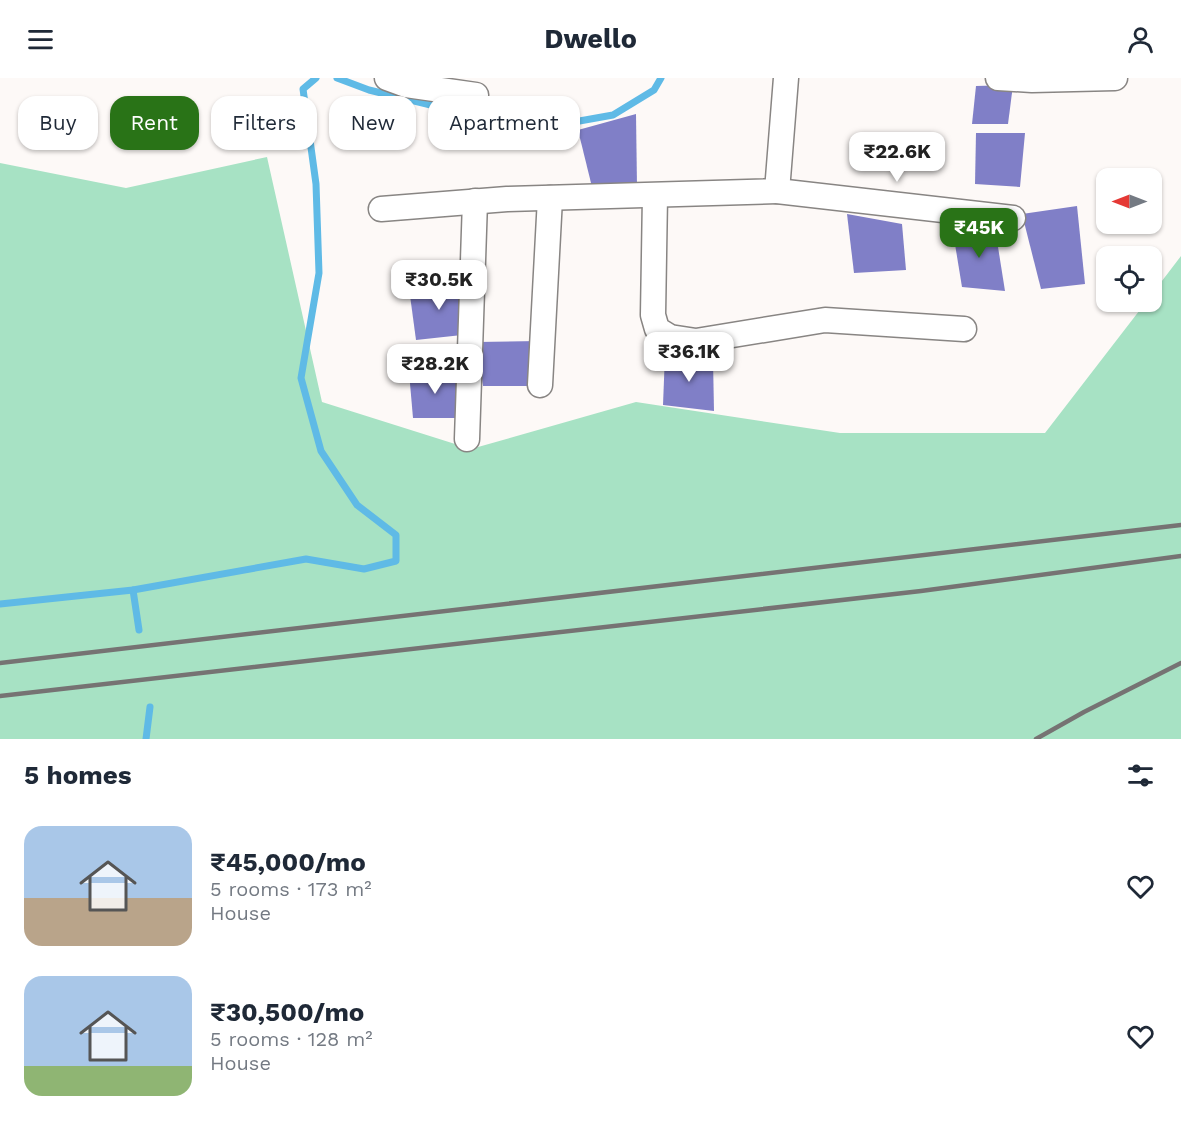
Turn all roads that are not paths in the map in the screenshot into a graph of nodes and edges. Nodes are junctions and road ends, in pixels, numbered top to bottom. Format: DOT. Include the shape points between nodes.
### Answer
graph roads {
  1 [pos="387,78"];
  2 [pos="786,78"];
  3 [pos="998,78"];
  4 [pos="1115,78"];
  5 [pos="476,95"];
  6 [pos="777,191"];
  7 [pos="655,196"];
  8 [pos="550,198"];
  9 [pos="475,201"];
  10 [pos="381,209"];
  11 [pos="1013,218"];
  12 [pos="964,329"];
  13 [pos="540,385"];
  14 [pos="467,439"];
  1 -- 5 [label="street"];
  2 -- 6 [label="street"];
  3 -- 4 [label="street"];
  6 -- 7 [label="street"];
  6 -- 11 [label="street"];
  7 -- 8 [label="street"];
  7 -- 12 [label="street" via="653,315 657,329 670,337 696,341 825,320"];
  8 -- 9 [label="street"];
  8 -- 13 [label="street"];
  9 -- 10 [label="street"];
  9 -- 14 [label="street"];
}
